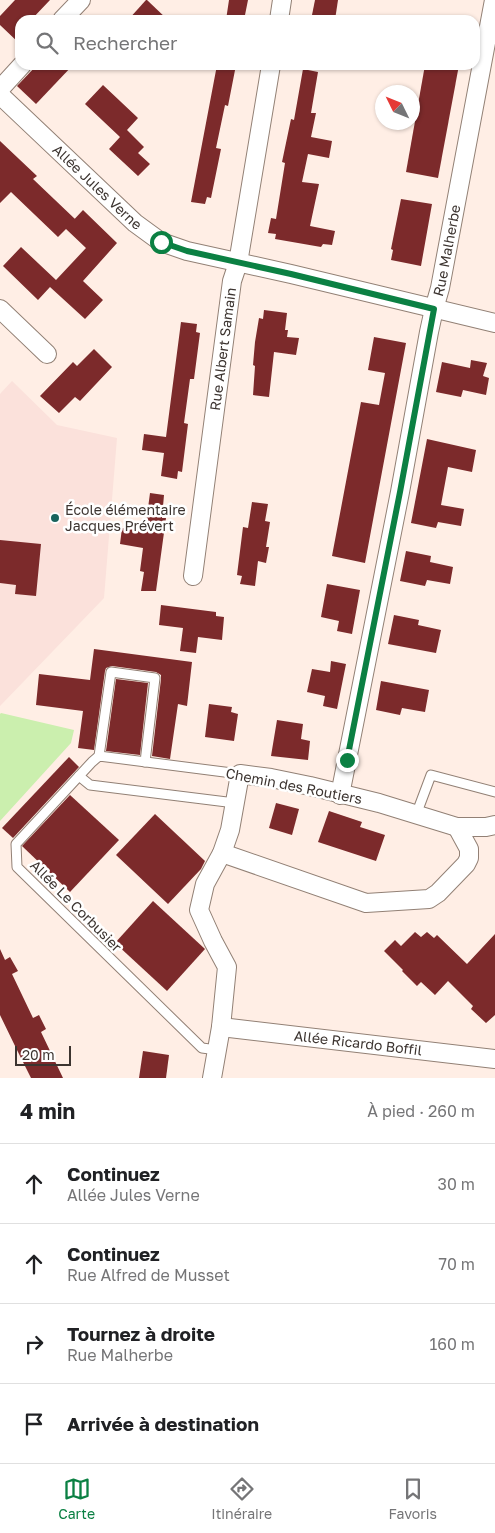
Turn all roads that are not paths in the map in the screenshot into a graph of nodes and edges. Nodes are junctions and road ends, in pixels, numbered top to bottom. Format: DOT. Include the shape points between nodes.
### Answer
graph roads {
  1 [pos="81,0"];
  2 [pos="282,0"];
  3 [pos="494,0"];
  4 [pos="67,15"];
  5 [pos="279,15"];
  6 [pos="17,70"];
  7 [pos="270,70"];
  8 [pos="0,89"];
  9 [pos="0,95"];
  10 [pos="238,263"];
  11 [pos="434,309"];
  12 [pos="0,310"];
  13 [pos="495,323"];
  14 [pos="47,354"];
  15 [pos="193,576"];
  16 [pos="95,759"];
  17 [pos="145,762"];
  18 [pos="240,774"];
  19 [pos="79,776"];
  20 [pos="495,792"];
  21 [pos="340,795"];
  22 [pos="235,803"];
  23 [pos="416,815"];
  24 [pos="495,825"];
  25 [pos="456,828"];
  26 [pos="222,853"];
  27 [pos="221,1028"];
  28 [pos="217,1050"];
  29 [pos="495,1059"];
  30 [pos="212,1078"];
  1 -- 4 [label="street"];
  2 -- 5 [label="street"];
  3 -- 11 [label="street, Rue Malherbe"];
  6 -- 8 [label="street"];
  7 -- 10 [label="street, Rue Albert Samain"];
  9 -- 10 [label="street, Allée Jules Verne" via="135,223 161,242"];
  10 -- 11 [label="street, Allée Jules Verne"];
  10 -- 15 [label="street, Rue Albert Samain" via="232,281"];
  11 -- 13 [label="street, Allée Jules Verne"];
  11 -- 21 [label="street, Rue Malherbe"];
  12 -- 14 [label="street"];
  16 -- 17 [label="lane, Chemin des Routiers"];
  16 -- 17 [label="lane" via="111,672 155,678"];
  16 -- 19 [label="lane, Allée Le Corbusier"];
  17 -- 18 [label="lane, Chemin des Routiers"];
  18 -- 21 [label="street, Chemin des Routiers"];
  18 -- 22 [label="street"];
  19 -- 22 [label="lane, Chemin des Routiers" via="90,786"];
  19 -- 28 [label="lane, Allée Le Corbusier" via="16,844 17,867 202,1048"];
  20 -- 23 [label="lane" via="431,775"];
  21 -- 23 [label="street, Chemin des Routiers"];
  22 -- 26 [label="street"];
  23 -- 25 [label="street, Chemin des Routiers"];
  24 -- 25 [label="street, Chemin des Routiers"];
  25 -- 26 [label="street" via="470,849 469,858 429,899 366,903"];
  26 -- 27 [label="street" via="204,884 199,910 227,967"];
  27 -- 28 [label="street"];
  27 -- 29 [label="street, Allée Ricardo Boffil"];
  28 -- 30 [label="street"];
}
